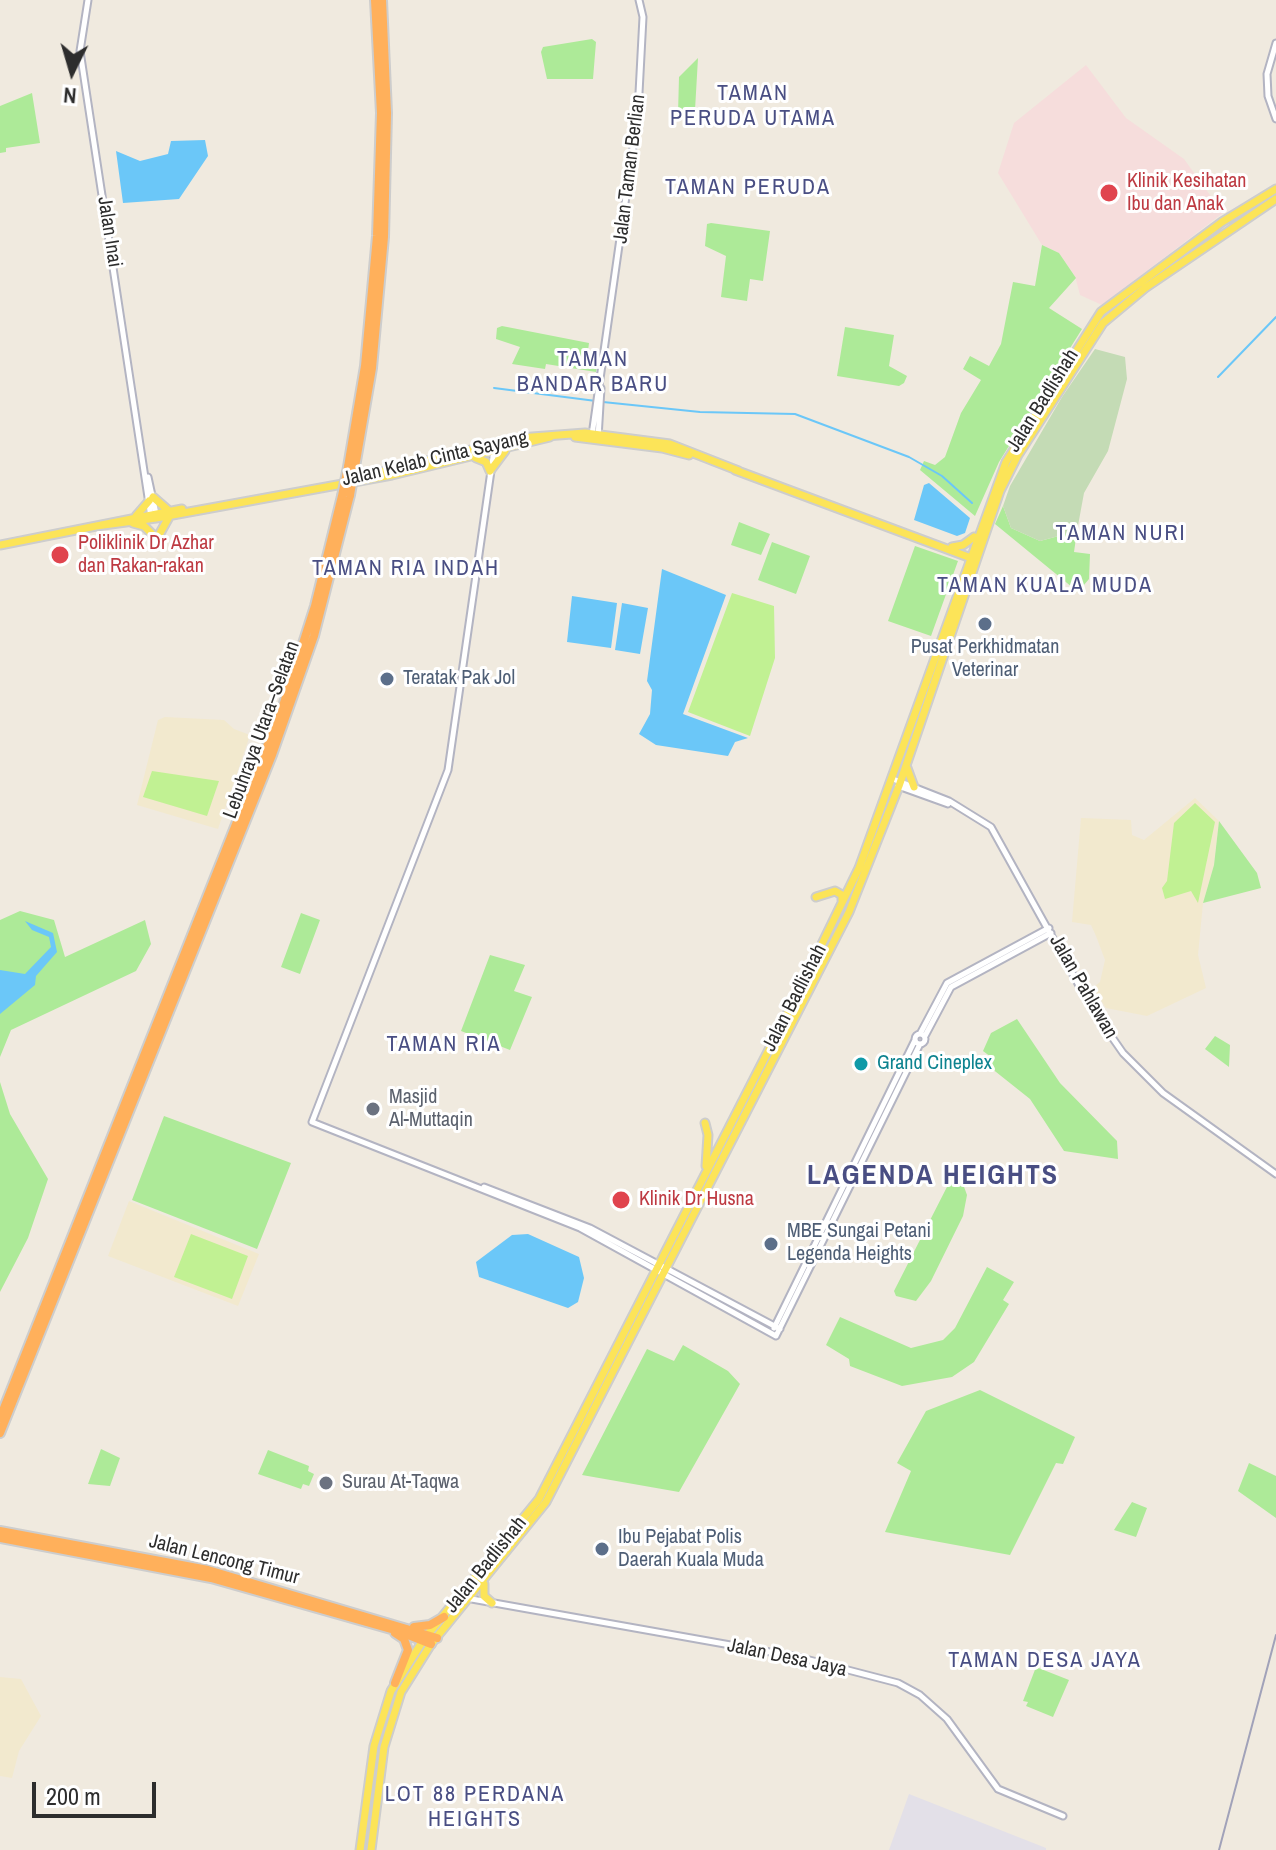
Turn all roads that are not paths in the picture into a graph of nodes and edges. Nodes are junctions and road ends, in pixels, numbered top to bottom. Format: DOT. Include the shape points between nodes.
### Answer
graph roads {
  1 [pos="88,0"];
  2 [pos="375,0"];
  3 [pos="382,0"];
  4 [pos="639,0"];
  5 [pos="1276,43"];
  6 [pos="1276,119"];
  7 [pos="1275,192"];
  8 [pos="1025,435"];
  9 [pos="550,437"];
  10 [pos="594,437"];
  11 [pos="508,448"];
  12 [pos="489,449"];
  13 [pos="467,458"];
  14 [pos="352,467"];
  15 [pos="490,471"];
  16 [pos="320,486"];
  17 [pos="346,495"];
  18 [pos="151,499"];
  19 [pos="170,513"];
  20 [pos="153,516"];
  21 [pos="130,520"];
  22 [pos="978,532"];
  23 [pos="0,545"];
  24 [pos="951,549"];
  25 [pos="974,556"];
  26 [pos="964,571"];
  27 [pos="906,766"];
  28 [pos="896,782"];
  29 [pos="913,789"];
  30 [pos="894,800"];
  31 [pos="816,897"];
  32 [pos="836,917"];
  33 [pos="1050,930"];
  34 [pos="705,1123"];
  35 [pos="1276,1174"];
  36 [pos="703,1176"];
  37 [pos="475,1185"];
  38 [pos="648,1261"];
  39 [pos="661,1268"];
  40 [pos="0,1418"];
  41 [pos="0,1433"];
  42 [pos="0,1531"];
  43 [pos="0,1538"];
  44 [pos="484,1581"];
  45 [pos="460,1597"];
  46 [pos="469,1599"];
  47 [pos="492,1603"];
  48 [pos="444,1617"];
  49 [pos="379,1622"];
  50 [pos="430,1639"];
  51 [pos="395,1683"];
  52 [pos="1063,1816"];
  53 [pos="360,1850"];
  54 [pos="371,1850"];
  1 -- 18 [label="street, Jalan Inai" via="80,51"];
  2 -- 14 [label="highway, Lebuhraya Utara–Selatan" via="381,113 377,236"];
  3 -- 14 [label="highway, Lebuhraya Utara–Selatan" via="387,113 383,252 372,368"];
  4 -- 10 [label="street, Jalan Taman Berlian" via="643,17 638,112"];
  5 -- 6 [label="street" via="1267,88"];
  7 -- 8 [label="main road, Jalan Badlishah" via="1222,222 1101,312"];
  8 -- 22 [label="main road, Jalan Badlishah" via="999,477"];
  8 -- 25 [label="main road, Jalan Badlishah"];
  9 -- 10 [label="main road, Jalan Kelab Cinta Sayang"];
  9 -- 11 [label="main road, Jalan Kelab Cinta Sayang"];
  9 -- 12 [label="main road, Jalan Kelab Cinta Sayang" via="500,442"];
  10 -- 24 [label="main road, Jalan Kelab Cinta Sayang" via="670,450 739,471"];
  11 -- 12 [label="main road, Jalan Kelab Cinta Sayang"];
  11 -- 15 [label="main road"];
  12 -- 13 [label="main road, Jalan Kelab Cinta Sayang"];
  12 -- 15 [label="street"];
  12 -- 16 [label="main road, Jalan Kelab Cinta Sayang"];
  13 -- 15 [label="main road" via="483,459"];
  13 -- 16 [label="main road, Jalan Kelab Cinta Sayang"];
  14 -- 17 [label="highway, Lebuhraya Utara–Selatan, bridge"];
  15 -- 37 [label="street" via="448,770 312,1122"];
  16 -- 19 [label="main road, Jalan Kelab Cinta Sayang"];
  17 -- 40 [label="highway, Lebuhraya Utara–Selatan" via="307,634 266,752"];
  17 -- 41 [label="highway, Lebuhraya Utara–Selatan" via="314,636 272,755"];
  18 -- 19 [label="main road"];
  18 -- 20 [label="street, Jalan Inai"];
  18 -- 21 [label="main road"];
  19 -- 20 [label="main road, Jalan Kelab Cinta Sayang"];
  19 -- 21 [label="main road" via="156,535"];
  20 -- 21 [label="main road, Jalan Kelab Cinta Sayang"];
  21 -- 23 [label="main road, Jalan Kelab Cinta Sayang"];
  22 -- 24 [label="main road" via="967,544"];
  22 -- 25 [label="main road, Jalan Badlishah"];
  24 -- 25 [label="main road, Jalan Kelab Cinta Sayang"];
  24 -- 26 [label="main road"];
  25 -- 26 [label="main road, Jalan Badlishah"];
  25 -- 27 [label="main road, Jalan Badlishah"];
  26 -- 28 [label="main road, Jalan Badlishah"];
  27 -- 28 [label="main road, Jalan Badlishah"];
  27 -- 29 [label="main road"];
  28 -- 29 [label="street, Jalan Pahlawan"];
  28 -- 30 [label="main road, Jalan Badlishah"];
  28 -- 32 [label="main road, Jalan Badlishah"];
  29 -- 30 [label="main road"];
  29 -- 33 [label="street, Jalan Pahlawan" via="957,806 995,832"];
  30 -- 39 [label="main road, Jalan Badlishah" via="837,939"];
  31 -- 32 [label="main road" via="841,894"];
  32 -- 36 [label="main road, Jalan Badlishah"];
  33 -- 35 [label="street, Jalan Pahlawan" via="1100,1021 1132,1063 1163,1093"];
  33 -- 39 [label="street" via="951,987 922,1035 925,1042 917,1042 776,1331"];
  34 -- 36 [label="main road"];
  36 -- 39 [label="main road, Jalan Badlishah"];
  37 -- 38 [label="street" via="582,1224"];
  37 -- 39 [label="street"];
  38 -- 39 [label="main road"];
  39 -- 44 [label="main road, Jalan Badlishah" via="546,1502"];
  39 -- 45 [label="main road, Jalan Badlishah" via="539,1499"];
  42 -- 49 [label="highway, Jalan Lencong Timur" via="208,1570"];
  43 -- 49 [label="highway, Jalan Lencong Timur" via="187,1572"];
  44 -- 46 [label="main road, Jalan Badlishah"];
  44 -- 47 [label="main road" via="483,1593"];
  45 -- 46 [label="street, Jalan Desa Jaya"];
  45 -- 48 [label="main road, Jalan Badlishah"];
  46 -- 47 [label="street, Jalan Desa Jaya"];
  46 -- 50 [label="main road, Jalan Badlishah"];
  47 -- 52 [label="street, Jalan Desa Jaya" via="798,1657 906,1685 953,1726 998,1789"];
  48 -- 49 [label="highway" via="420,1627"];
  48 -- 50 [label="main road, Jalan Badlishah"];
  49 -- 50 [label="highway, Jalan Lencong Timur"];
  49 -- 51 [label="highway" via="407,1646"];
  50 -- 51 [label="main road, Jalan Badlishah"];
  50 -- 54 [label="main road, Jalan Badlishah" via="392,1716"];
  51 -- 53 [label="main road, Jalan Badlishah" via="374,1746"];
}
